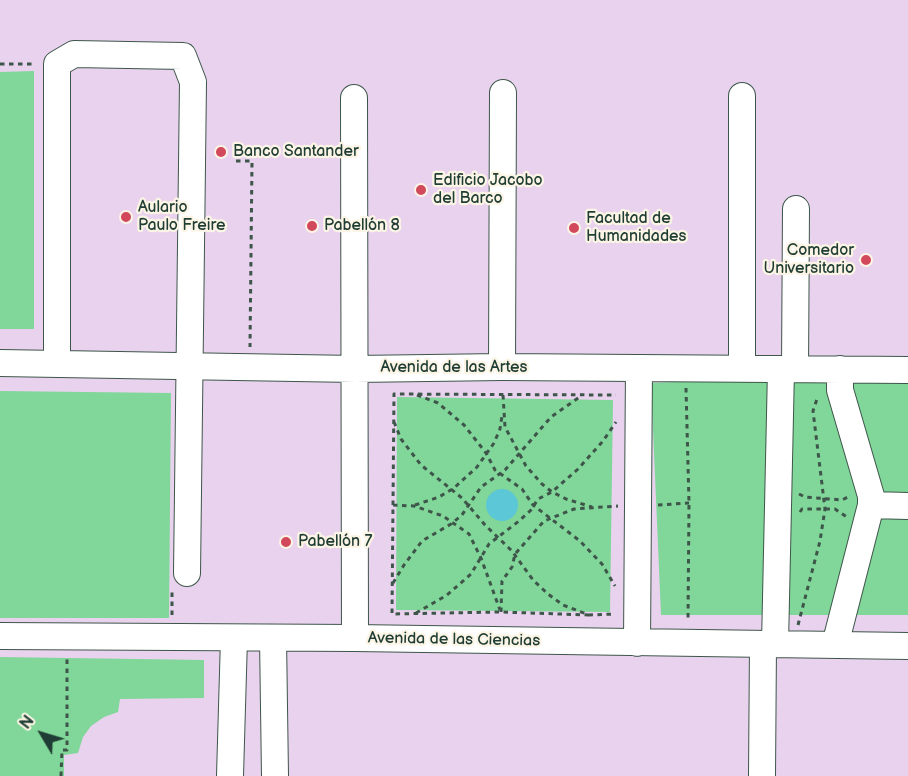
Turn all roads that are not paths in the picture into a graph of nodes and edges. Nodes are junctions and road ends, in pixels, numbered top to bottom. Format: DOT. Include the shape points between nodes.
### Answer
graph roads {
  1 [pos="503,93"];
  2 [pos="742,96"];
  3 [pos="354,98"];
  4 [pos="796,209"];
  5 [pos="0,363"];
  6 [pos="57,364"];
  7 [pos="189,366"];
  8 [pos="502,367"];
  9 [pos="639,368"];
  10 [pos="355,369"];
  11 [pos="742,369"];
  12 [pos="788,369"];
  13 [pos="840,369"];
  14 [pos="908,370"];
  15 [pos="908,506"];
  16 [pos="862,513"];
  17 [pos="187,573"];
  18 [pos="0,636"];
  19 [pos="234,638"];
  20 [pos="273,638"];
  21 [pos="355,639"];
  22 [pos="637,643"];
  23 [pos="769,644"];
  24 [pos="835,645"];
  25 [pos="908,646"];
  26 [pos="230,776"];
  27 [pos="275,776"];
  28 [pos="762,776"];
  1 -- 8 [label="street"];
  2 -- 11 [label="street"];
  3 -- 10 [label="street"];
  4 -- 12 [label="street"];
  5 -- 6 [label="street, Avenida de las Artes"];
  6 -- 7 [label="street, Avenida de las Artes"];
  6 -- 7 [label="street" via="57,64 74,54 85,54 183,56 193,82"];
  7 -- 10 [label="street, Avenida de las Artes"];
  7 -- 17 [label="street"];
  8 -- 9 [label="street, Avenida de las Artes"];
  8 -- 10 [label="street, Avenida de las Artes"];
  9 -- 11 [label="street, Avenida de las Artes"];
  9 -- 22 [label="street"];
  10 -- 21 [label="street"];
  11 -- 12 [label="street, Avenida de las Artes"];
  12 -- 13 [label="street, Avenida de las Artes"];
  12 -- 23 [label="street"];
  13 -- 14 [label="street, Avenida de las Artes"];
  13 -- 16 [label="street" via="840,390 871,496"];
  15 -- 16 [label="street"];
  16 -- 24 [label="street"];
  18 -- 19 [label="street, Avenida de las Ciencias"];
  19 -- 20 [label="street, Avenida de las Ciencias"];
  19 -- 26 [label="street"];
  20 -- 21 [label="street, Avenida de las Ciencias"];
  20 -- 27 [label="street"];
  21 -- 22 [label="street, Avenida de las Ciencias"];
  22 -- 23 [label="street, Avenida de las Ciencias"];
  23 -- 24 [label="street, Avenida de las Ciencias"];
  23 -- 28 [label="street"];
  24 -- 25 [label="street, Avenida de las Ciencias"];
}
